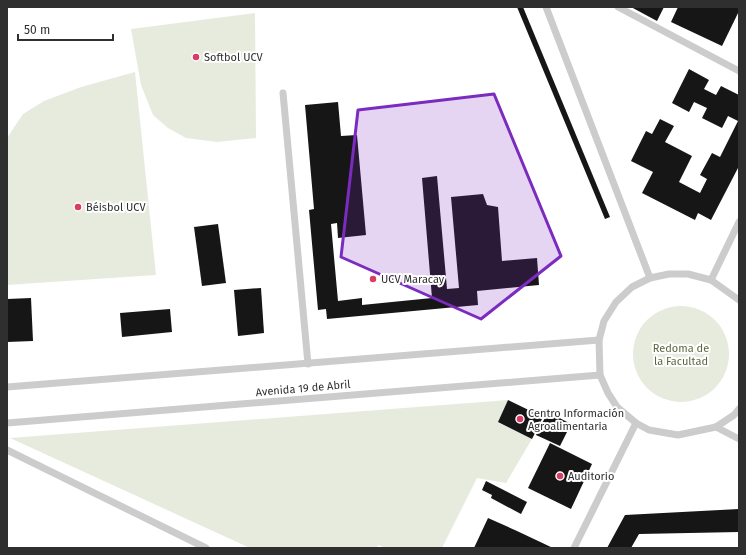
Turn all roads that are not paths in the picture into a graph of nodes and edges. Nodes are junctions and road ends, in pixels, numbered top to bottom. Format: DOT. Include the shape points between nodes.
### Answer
graph roads {
  1 [pos="546,7"];
  2 [pos="618,7"];
  3 [pos="739,71"];
  4 [pos="283,93"];
  5 [pos="739,222"];
  6 [pos="650,278"];
  7 [pos="711,280"];
  8 [pos="739,300"];
  9 [pos="598,340"];
  10 [pos="308,364"];
  11 [pos="600,375"];
  12 [pos="7,386"];
  13 [pos="739,409"];
  14 [pos="7,423"];
  15 [pos="636,423"];
  16 [pos="716,427"];
  17 [pos="739,439"];
  18 [pos="7,450"];
  19 [pos="206,548"];
  20 [pos="574,548"];
  1 -- 6 [label="lane"];
  2 -- 3 [label="lane"];
  4 -- 10 [label="lane"];
  5 -- 7 [label="lane"];
  6 -- 7 [label="lane" via="688,274"];
  6 -- 9 [label="lane" via="632,287 616,302 604,321"];
  7 -- 8 [label="lane"];
  9 -- 10 [label="lane"];
  9 -- 11 [label="lane"];
  10 -- 12 [label="lane"];
  11 -- 14 [label="lane, Avenida 19 de Abril"];
  11 -- 15 [label="lane" via="617,407"];
  13 -- 16 [label="lane"];
  15 -- 16 [label="lane" via="649,430 678,436"];
  15 -- 20 [label="lane"];
  16 -- 17 [label="lane"];
  18 -- 19 [label="lane"];
}
